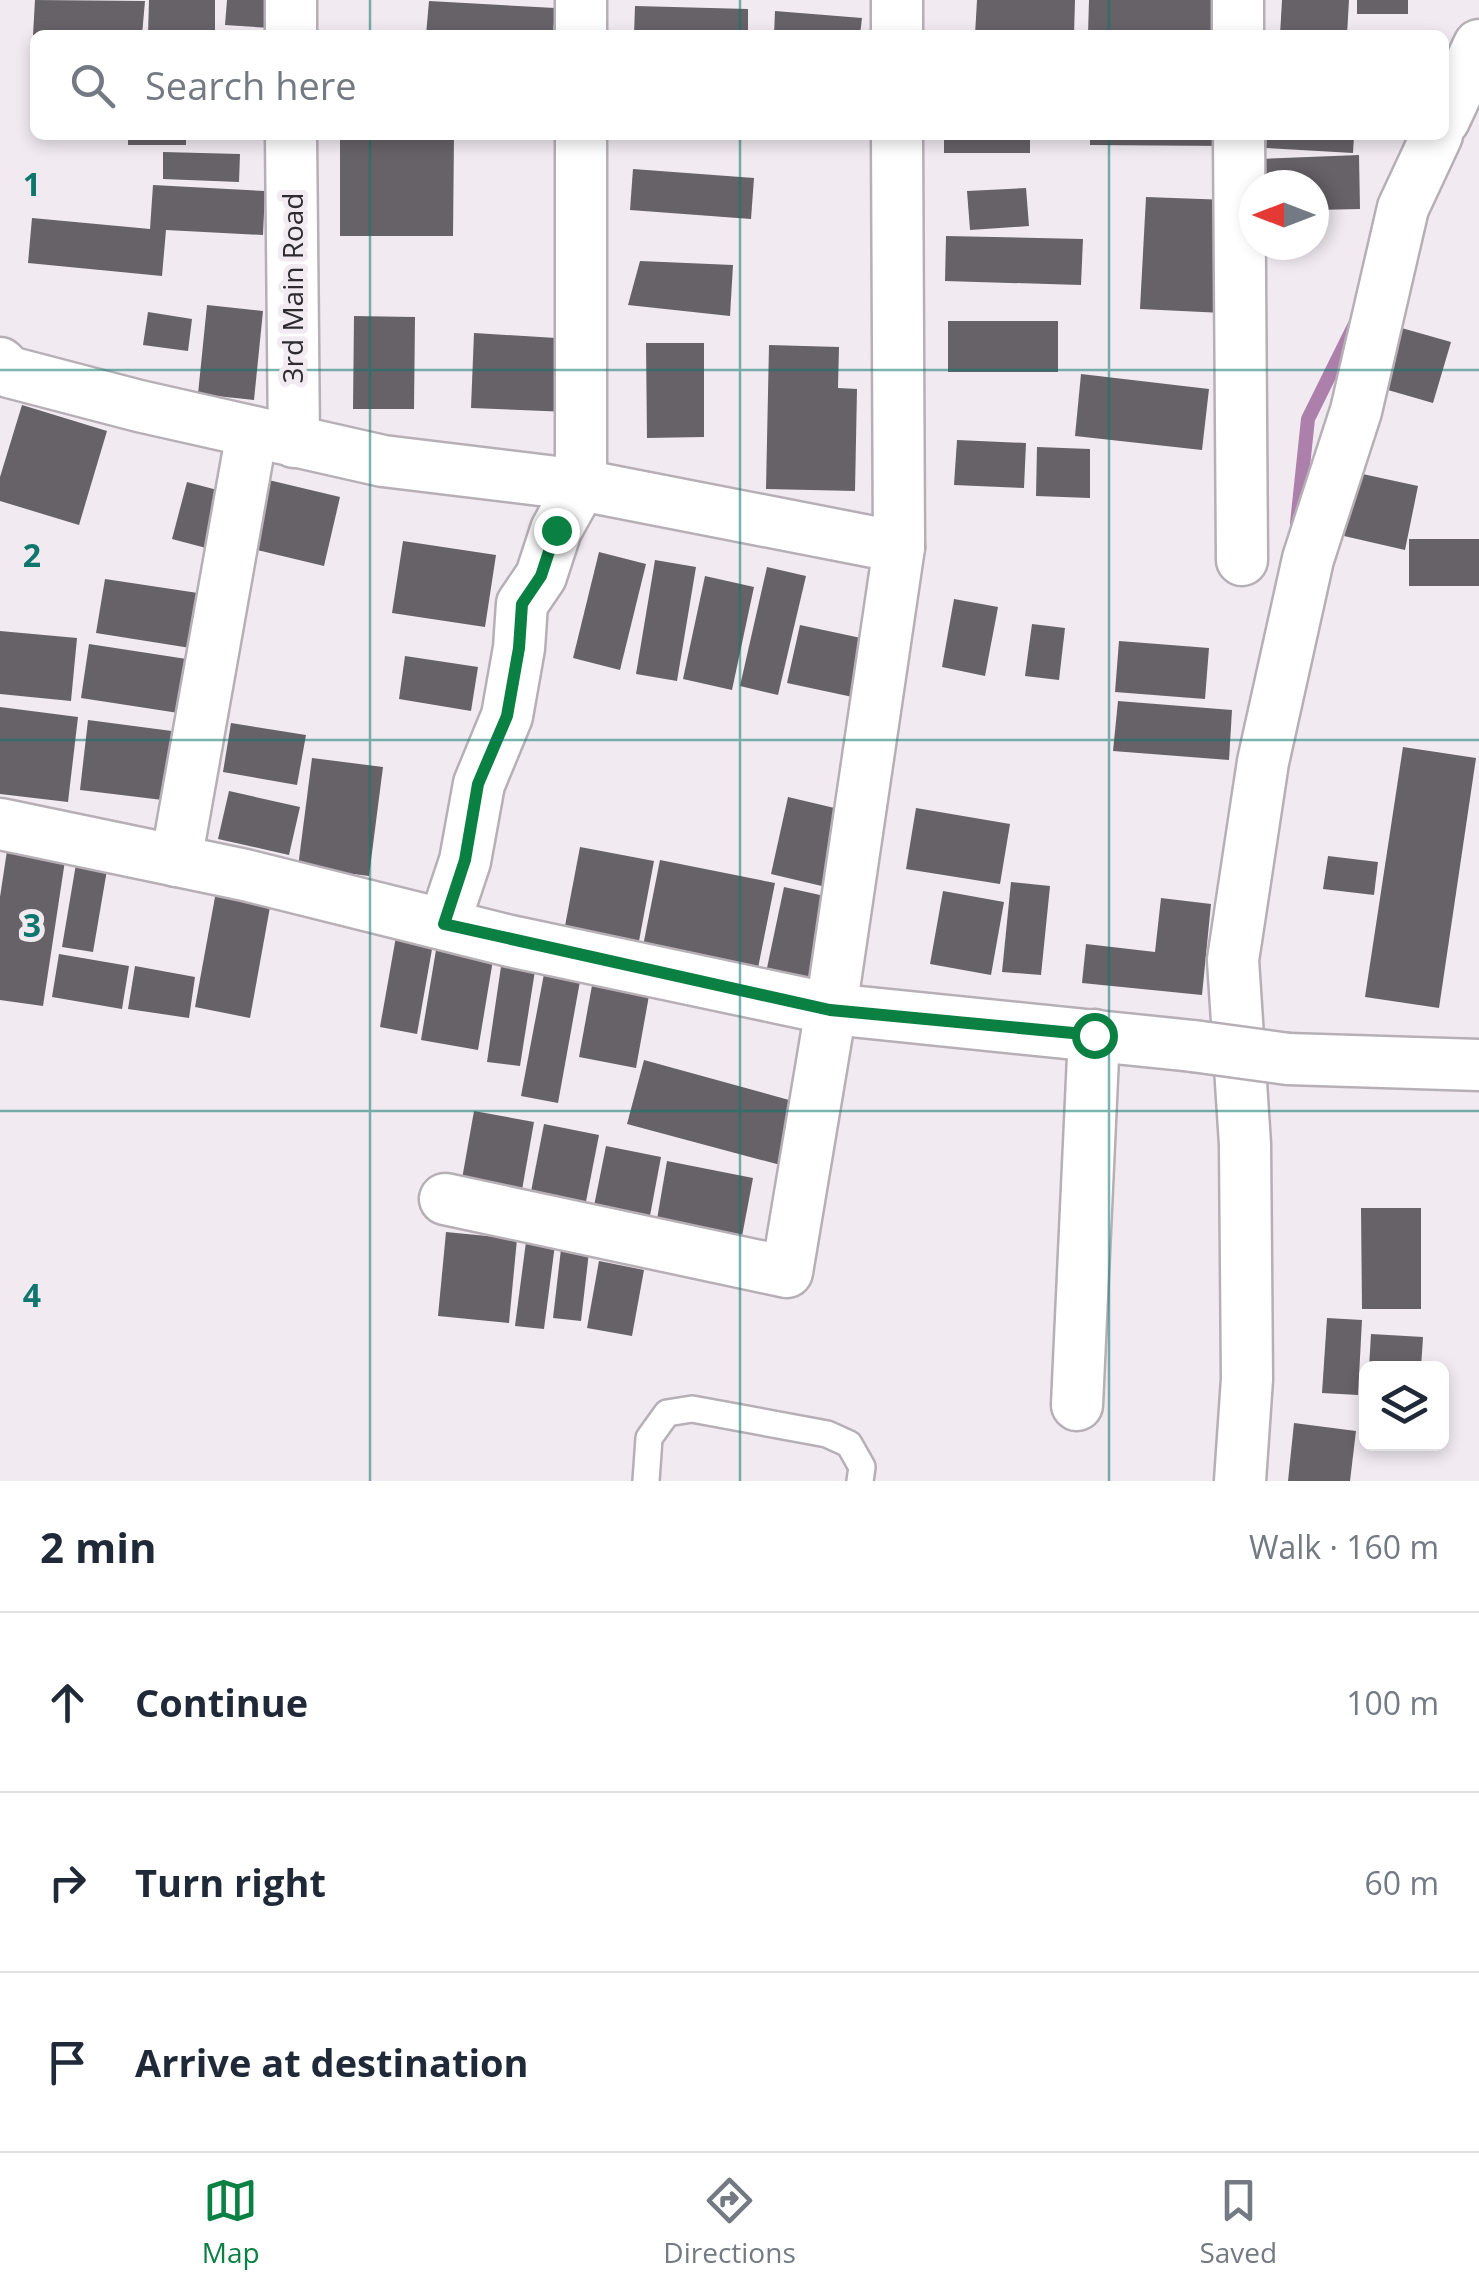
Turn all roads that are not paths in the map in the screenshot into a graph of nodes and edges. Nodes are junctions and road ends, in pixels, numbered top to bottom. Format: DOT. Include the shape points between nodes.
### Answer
graph roads {
  1 [pos="290,0"];
  2 [pos="581,0"];
  3 [pos="896,0"];
  4 [pos="1238,0"];
  5 [pos="291,30"];
  6 [pos="581,30"];
  7 [pos="897,30"];
  8 [pos="1238,30"];
  9 [pos="1479,45"];
  10 [pos="1449,109"];
  11 [pos="292,140"];
  12 [pos="581,140"];
  13 [pos="897,140"];
  14 [pos="1239,140"];
  15 [pos="1435,140"];
  16 [pos="0,362"];
  17 [pos="273,437"];
  18 [pos="580,484"];
  19 [pos="899,548"];
  20 [pos="1242,560"];
  21 [pos="0,824"];
  22 [pos="176,860"];
  23 [pos="444,924"];
  24 [pos="830,1010"];
  25 [pos="1094,1035"];
  26 [pos="1479,1064"];
  27 [pos="445,1199"];
  28 [pos="1077,1405"];
  29 [pos="1240,1476"];
  30 [pos="646,1481"];
  31 [pos="860,1481"];
  1 -- 5 [label="street"];
  2 -- 6 [label="street"];
  3 -- 7 [label="street"];
  4 -- 8 [label="street"];
  9 -- 10 [label="street"];
  11 -- 17 [label="street, 3rd Main Road"];
  12 -- 18 [label="street"];
  13 -- 19 [label="street"];
  14 -- 20 [label="street"];
  15 -- 29 [label="street" via="1403,208 1356,411 1308,558 1263,762 1233,960 1245,1144 1247,1379"];
  16 -- 17 [label="street" via="9,372"];
  17 -- 18 [label="street" via="383,461"];
  17 -- 22 [label="street, 3rd Main Road"];
  18 -- 19 [label="street"];
  18 -- 23 [label="street" via="522,604 507,716 478,784 465,860"];
  19 -- 24 [label="street"];
  21 -- 22 [label="street"];
  22 -- 23 [label="street"];
  23 -- 24 [label="street"];
  24 -- 25 [label="street"];
  24 -- 27 [label="street" via="787,1272"];
  25 -- 26 [label="street, bridge" via="1288,1059"];
  25 -- 28 [label="street"];
  30 -- 31 [label="lane" via="649,1438 667,1413 692,1409 827,1434 850,1444 862,1467"];
}
